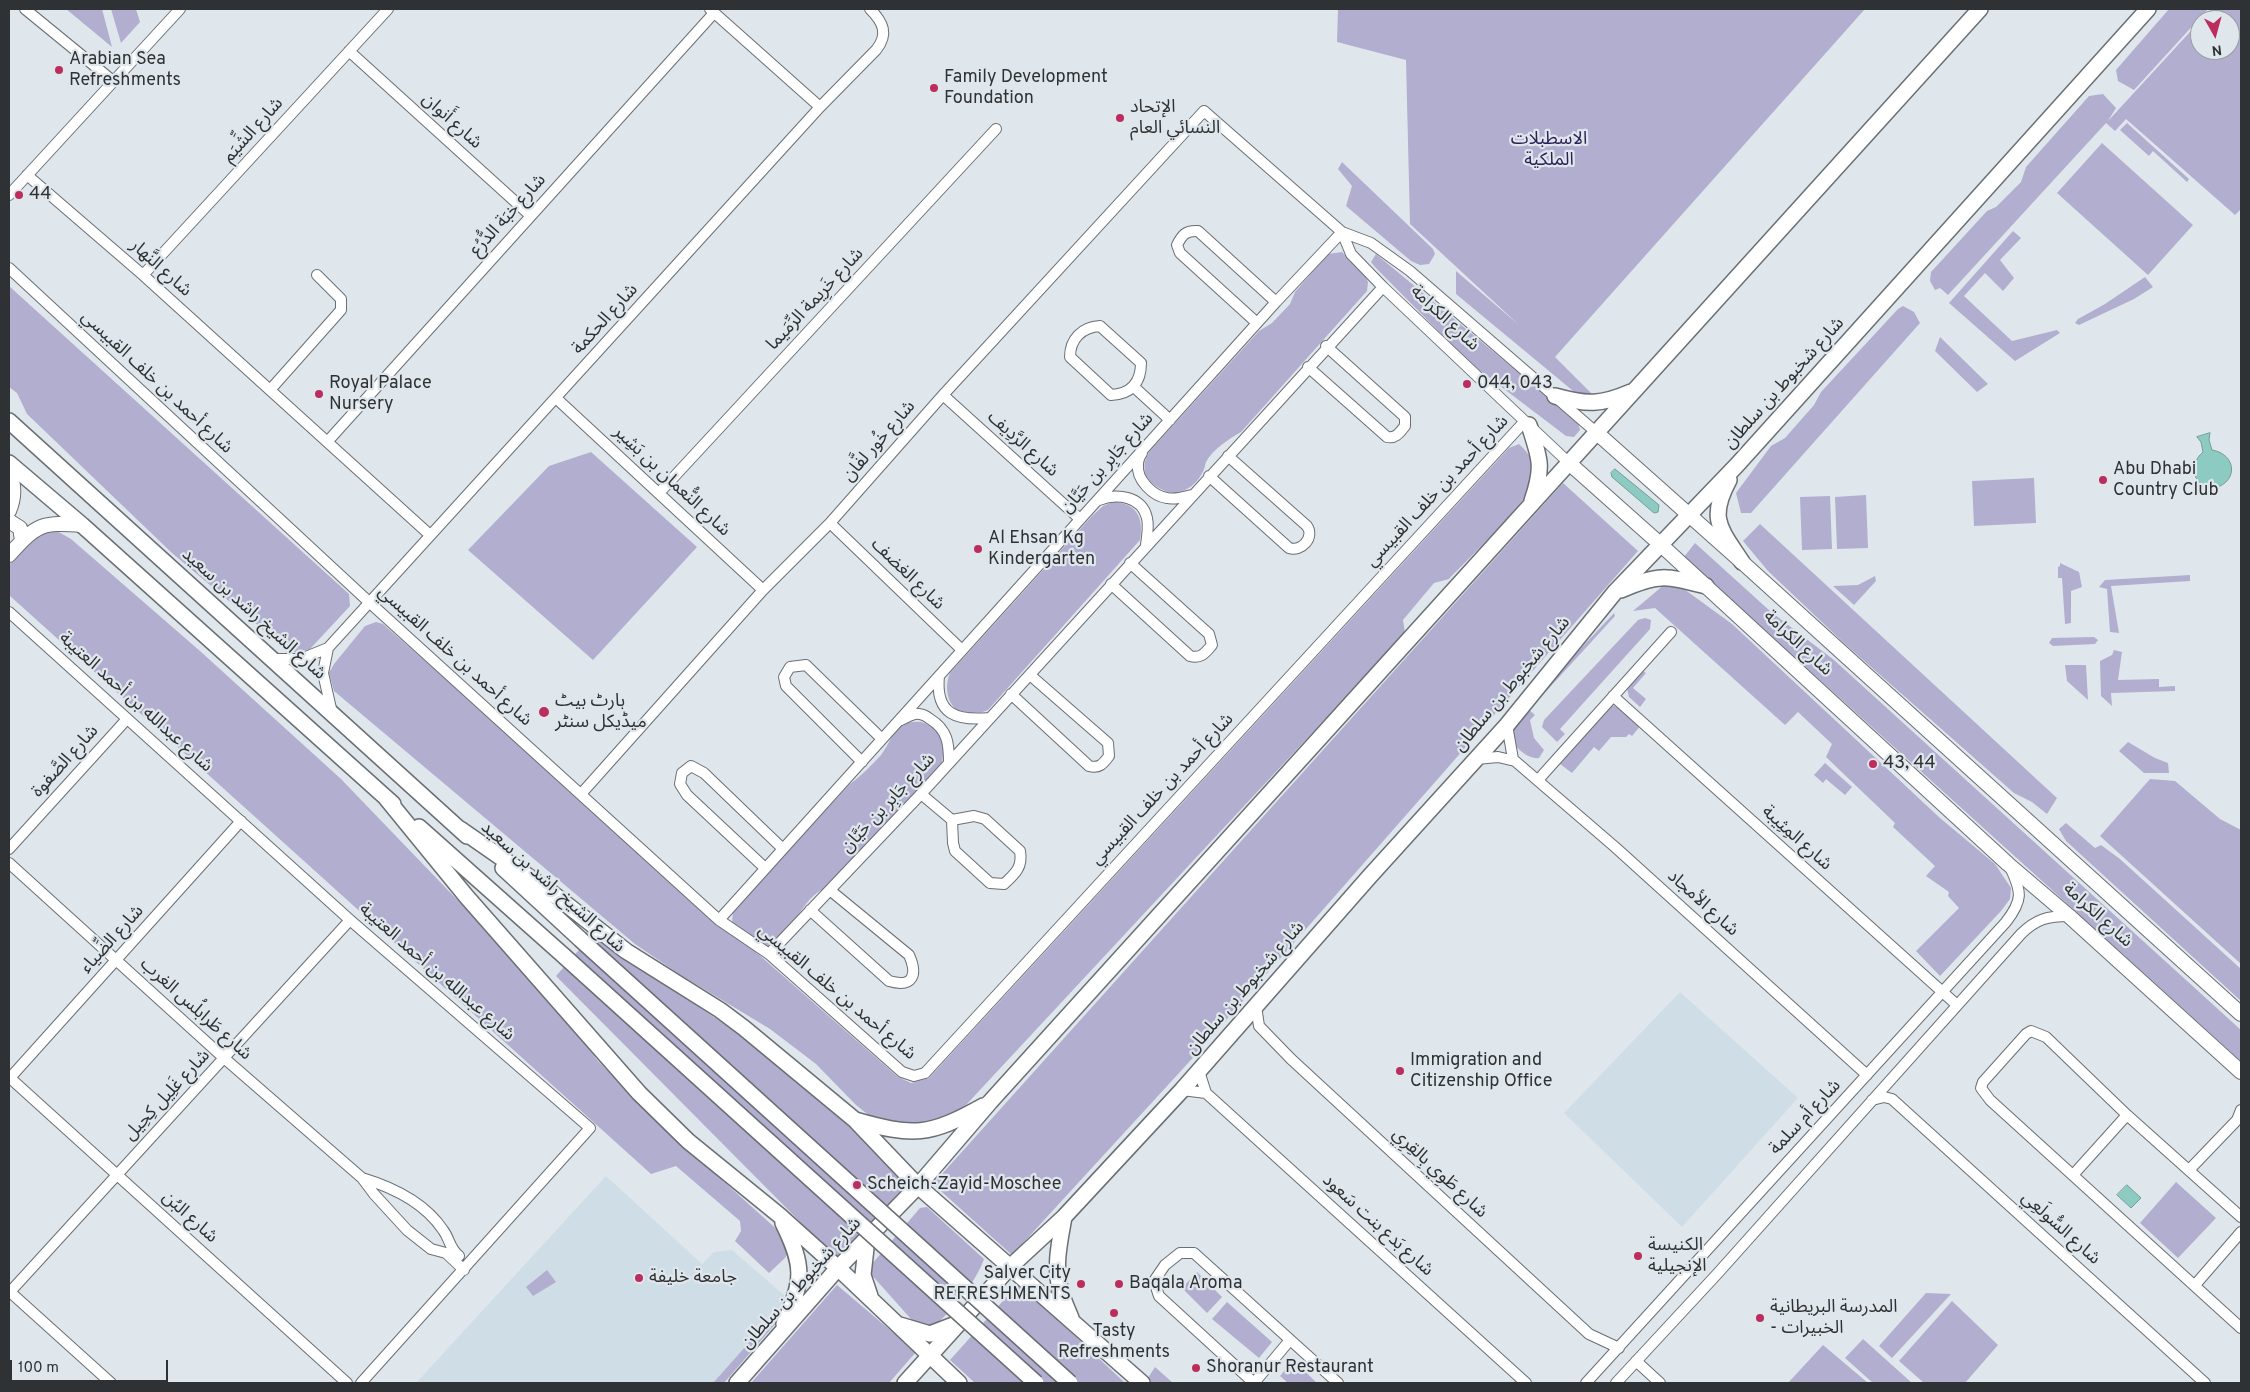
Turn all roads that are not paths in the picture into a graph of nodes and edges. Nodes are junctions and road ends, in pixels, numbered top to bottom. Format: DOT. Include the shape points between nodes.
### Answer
graph roads {
  1 [pos="25,9"];
  2 [pos="180,9"];
  3 [pos="388,9"];
  4 [pos="870,9"];
  5 [pos="1980,9"];
  6 [pos="2148,9"];
  7 [pos="711,11"];
  8 [pos="348,52"];
  9 [pos="113,81"];
  10 [pos="820,108"];
  11 [pos="1204,111"];
  12 [pos="996,129"];
  13 [pos="28,175"];
  14 [pos="9,195"];
  15 [pos="531,216"];
  16 [pos="1342,232"];
  17 [pos="9,268"];
  18 [pos="316,275"];
  19 [pos="143,276"];
  20 [pos="1382,287"];
  21 [pos="1276,302"];
  22 [pos="1257,323"];
  23 [pos="1326,346"];
  24 [pos="1308,367"];
  25 [pos="1134,387"];
  26 [pos="270,390"];
  27 [pos="1635,390"];
  28 [pos="943,395"];
  29 [pos="1555,396"];
  30 [pos="557,399"];
  31 [pos="1170,420"];
  32 [pos="9,421"];
  33 [pos="1527,423"];
  34 [pos="1597,433"];
  35 [pos="328,441"];
  36 [pos="1143,449"];
  37 [pos="1228,456"];
  38 [pos="9,463"];
  39 [pos="1569,463"];
  40 [pos="1737,464"];
  41 [pos="9,471"];
  42 [pos="1209,476"];
  43 [pos="659,493"];
  44 [pos="1192,495"];
  45 [pos="1097,501"];
  46 [pos="1531,506"];
  47 [pos="9,511"];
  48 [pos="1688,516"];
  49 [pos="1080,519"];
  50 [pos="9,521"];
  51 [pos="830,523"];
  52 [pos="82,525"];
  53 [pos="430,535"];
  54 [pos="22,540"];
  55 [pos="1660,544"];
  56 [pos="1146,546"];
  57 [pos="9,555"];
  58 [pos="1742,562"];
  59 [pos="1130,563"];
  60 [pos="1111,584"];
  61 [pos="1706,586"];
  62 [pos="762,590"];
  63 [pos="1615,592"];
  64 [pos="369,602"];
  65 [pos="9,612"];
  66 [pos="1671,632"];
  67 [pos="328,648"];
  68 [pos="962,650"];
  69 [pos="273,659"];
  70 [pos="1030,675"];
  71 [pos="939,676"];
  72 [pos="1011,694"];
  73 [pos="1613,696"];
  74 [pos="332,713"];
  75 [pos="990,718"];
  76 [pos="127,719"];
  77 [pos="897,722"];
  78 [pos="1507,724"];
  79 [pos="882,739"];
  80 [pos="1476,759"];
  81 [pos="1513,759"];
  82 [pos="862,762"];
  83 [pos="949,764"];
  84 [pos="1538,780"];
  85 [pos="581,794"];
  86 [pos="921,794"];
  87 [pos="386,798"];
  88 [pos="952,820"];
  89 [pos="241,821"];
  90 [pos="460,829"];
  91 [pos="783,848"];
  92 [pos="9,849"];
  93 [pos="9,863"];
  94 [pos="2008,864"];
  95 [pos="766,868"];
  96 [pos="831,891"];
  97 [pos="810,910"];
  98 [pos="2069,916"];
  99 [pos="350,920"];
  100 [pos="719,920"];
  101 [pos="769,954"];
  102 [pos="117,961"];
  103 [pos="1942,992"];
  104 [pos="1957,1005"];
  105 [pos="1256,1006"];
  106 [pos="2241,1014"];
  107 [pos="224,1058"];
  108 [pos="1199,1071"];
  109 [pos="2241,1072"];
  110 [pos="1867,1075"];
  111 [pos="1892,1077"];
  112 [pos="9,1078"];
  113 [pos="1182,1090"];
  114 [pos="1206,1093"];
  115 [pos="1892,1099"];
  116 [pos="1872,1100"];
  117 [pos="990,1102"];
  118 [pos="2127,1115"];
  119 [pos="2240,1116"];
  120 [pos="855,1120"];
  121 [pos="2190,1169"];
  122 [pos="117,1175"];
  123 [pos="2073,1175"];
  124 [pos="362,1178"];
  125 [pos="918,1186"];
  126 [pos="943,1208"];
  127 [pos="894,1211"];
  128 [pos="779,1215"];
  129 [pos="1064,1217"];
  130 [pos="2241,1217"];
  131 [pos="2241,1232"];
  132 [pos="867,1239"];
  133 [pos="983,1244"];
  134 [pos="466,1267"];
  135 [pos="1010,1267"];
  136 [pos="838,1268"];
  137 [pos="2195,1285"];
  138 [pos="9,1292"];
  139 [pos="984,1296"];
  140 [pos="873,1302"];
  141 [pos="961,1322"];
  142 [pos="1073,1322"];
  143 [pos="896,1324"];
  144 [pos="2241,1328"];
  145 [pos="777,1338"];
  146 [pos="1290,1340"];
  147 [pos="1619,1348"];
  148 [pos="929,1356"];
  149 [pos="1636,1361"];
  150 [pos="111,1383"];
  151 [pos="347,1383"];
  152 [pos="361,1383"];
  153 [pos="737,1383"];
  154 [pos="905,1383"];
  155 [pos="959,1383"];
  156 [pos="1036,1383"];
  157 [pos="1070,1383"];
  158 [pos="1142,1383"];
  159 [pos="1254,1383"];
  160 [pos="1338,1383"];
  161 [pos="1526,1383"];
  162 [pos="1586,1383"];
  163 [pos="1616,1383"];
  164 [pos="1660,1383"];
  165 [pos="2205,1383"];
  1 -- 9 [label="street"];
  2 -- 9 [label="street"];
  3 -- 8 [label="street, شارع الشِّيَم"];
  4 -- 10 [label="street, شارع الحكمة" via="882,23 881,43"];
  5 -- 27 [label="main road, شارع شخبوط بن سلطان"];
  6 -- 40 [label="main road, شارع شخبوط بن سلطان"];
  7 -- 10 [label="street"];
  7 -- 15 [label="street, شارع خبَة الدُّرُع"];
  8 -- 15 [label="street, شارع أَنوان"];
  8 -- 19 [label="street, شارع الشِّيَم"];
  9 -- 13 [label="street"];
  10 -- 30 [label="street, شارع الحكمة"];
  11 -- 16 [label="street, شارع الكرامة"];
  11 -- 28 [label="street, شارع خُور لفَّان"];
  12 -- 43 [label="street, شارع خَرِيمة الرِّمَيما"];
  13 -- 14 [label="street"];
  13 -- 19 [label="street, شارع النَّهار"];
  15 -- 35 [label="street, شارع خبَة الدُّرُع"];
  16 -- 20 [label="street, شارع الكرامة" via="1351,254"];
  16 -- 21 [label="street, شارع جَابِر بن حَيَّان"];
  16 -- 29 [label="street, شارع الكرامة" via="1371,243 1410,271"];
  17 -- 64 [label="street, شارع أحمد بن خلف القبيسي"];
  18 -- 26 [label="street" via="341,299 340,310"];
  19 -- 26 [label="street, شارع النَّهار"];
  20 -- 23 [label="street, شارع جَابِر بن حَيَّان"];
  20 -- 33 [label="street, شارع الكرامة"];
  21 -- 22 [label="street, شارع جَابِر بن حَيَّان"];
  21 -- 22 [label="street" via="1198,231 1189,230 1181,236 1177,245 1180,253"];
  22 -- 31 [label="street, شارع جَابِر بن حَيَّان"];
  23 -- 24 [label="street, شارع جَابِر بن حَيَّان"];
  23 -- 24 [label="street" via="1405,417 1405,426 1396,436 1387,437"];
  24 -- 37 [label="street, شارع جَابِر بن حَيَّان"];
  25 -- 25 [label="street" via="1141,375 1141,363 1100,326 1090,327 1078,335 1070,347 1070,358 1111,395 1123,394"];
  25 -- 31 [label="street"];
  26 -- 35 [label="street, شارع النَّهار"];
  27 -- 29 [label="main road" via="1597,404"];
  27 -- 34 [label="main road, شارع شخبوط بن سلطان"];
  28 -- 49 [label="street, شارع الرَّدِيف"];
  28 -- 51 [label="street, شارع خُور لفَّان"];
  29 -- 34 [label="street, شارع الكرامة"];
  30 -- 43 [label="street, شارع النُّعمان بن بَشِير"];
  30 -- 53 [label="street, شارع الحكمة"];
  31 -- 36 [label="street, شارع جَابِر بن حَيَّان"];
  32 -- 69 [label="main road, شارع الشيخ راشد بن سعيد"];
  33 -- 39 [label="street, شارع الكرامة"];
  33 -- 46 [label="main road" via="1541,466"];
  33 -- 101 [label="street, شارع أحمد بن خلف القبيسي" via="925,1073 914,1076 902,1072"];
  34 -- 39 [label="main road, شارع شخبوط بن سلطان"];
  34 -- 48 [label="main road, شارع الكرامة"];
  35 -- 53 [label="street, شارع النَّهار"];
  36 -- 44 [label="street" via="1138,464 1142,482 1160,497"];
  36 -- 45 [label="street, شارع جَابِر بن حَيَّان"];
  37 -- 42 [label="street, شارع جَابِر بن حَيَّان"];
  37 -- 42 [label="street" via="1307,526 1310,537 1295,550 1289,548"];
  38 -- 52 [label="main road"];
  39 -- 46 [label="main road, شارع شخبوط بن سلطان"];
  39 -- 55 [label="main road, شارع الكرامة"];
  40 -- 48 [label="main road, شارع شخبوط بن سلطان"];
  40 -- 58 [label="main road" via="1719,500 1717,515 1720,529"];
  41 -- 47 [label="main road" via="14,483"];
  42 -- 44 [label="street, شارع جَابِر بن حَيَّان"];
  43 -- 62 [label="street, شارع النُّعمان بن بَشِير"];
  44 -- 56 [label="street, شارع جَابِر بن حَيَّان"];
  45 -- 49 [label="street, شارع جَابِر بن حَيَّان"];
  45 -- 56 [label="street" via="1111,495 1124,497 1142,508 1147,517"];
  46 -- 117 [label="main road, شارع شخبوط بن سلطان"];
  48 -- 55 [label="main road, شارع شخبوط بن سلطان"];
  48 -- 58 [label="main road, شارع الكرامة"];
  49 -- 68 [label="street, شارع جَابِر بن حَيَّان"];
  50 -- 54 [label="main road" via="20,528"];
  51 -- 62 [label="street, شارع خُور لفَّان"];
  51 -- 68 [label="street, شارع الغضف"];
  52 -- 54 [label="main road" via="45,525"];
  52 -- 87 [label="main road"];
  53 -- 64 [label="street, شارع الحكمة"];
  54 -- 57 [label="main road"];
  55 -- 61 [label="main road, شارع الكرامة"];
  55 -- 63 [label="main road, شارع شخبوط بن سلطان"];
  56 -- 59 [label="street, شارع جَابِر بن حَيَّان"];
  58 -- 106 [label="main road, شارع الكرامة"];
  59 -- 60 [label="street, شارع جَابِر بن حَيَّان"];
  59 -- 60 [label="street" via="1209,634 1212,645 1196,658 1190,656"];
  60 -- 70 [label="street, شارع جَابِر بن حَيَّان"];
  61 -- 63 [label="main road" via="1662,576"];
  61 -- 94 [label="main road, شارع الكرامة"];
  62 -- 85 [label="street, شارع خُور لفَّان"];
  63 -- 78 [label="main road, شارع شخبوط بن سلطان"];
  64 -- 67 [label="street, شارع الحكمة"];
  64 -- 85 [label="street, شارع أحمد بن خلف القبيسي"];
  65 -- 76 [label="street, شارع عبدالله بن أحمد العتيبة"];
  66 -- 73 [label="street"];
  67 -- 69 [label="street, شارع الحكمة" via="301,659"];
  67 -- 74 [label="street" via="323,673"];
  68 -- 71 [label="street, شارع جَابِر بن حَيَّان"];
  69 -- 74 [label="main road, شارع الشيخ راشد بن سعيد"];
  70 -- 72 [label="street, شارع جَابِر بن حَيَّان"];
  70 -- 72 [label="street" via="1108,743 1109,756 1102,765 1089,766"];
  71 -- 75 [label="street" via="940,702 948,710 970,720"];
  71 -- 77 [label="street, شارع جَابِر بن حَيَّان"];
  72 -- 75 [label="street, شارع جَابِر بن حَيَّان"];
  73 -- 84 [label="street"];
  73 -- 103 [label="street, شارع المِثِيبة"];
  74 -- 90 [label="main road, شارع الشيخ راشد بن سعيد"];
  75 -- 83 [label="street, شارع جَابِر بن حَيَّان"];
  76 -- 89 [label="street, شارع عبدالله بن أحمد العتيبة"];
  76 -- 92 [label="street, شارع الصَّفوة"];
  77 -- 79 [label="street, شارع جَابِر بن حَيَّان"];
  77 -- 83 [label="street" via="918,714 939,724 949,743"];
  78 -- 80 [label="main road, شارع شخبوط بن سلطان"];
  78 -- 81 [label="street"];
  79 -- 82 [label="street, شارع جَابِر بن حَيَّان"];
  79 -- 82 [label="street" via="806,665 790,667 784,677 786,686"];
  80 -- 81 [label="street"];
  80 -- 105 [label="main road, شارع شخبوط بن سلطان"];
  81 -- 84 [label="street, شارع الأمجاد"];
  82 -- 91 [label="street, شارع جَابِر بن حَيَّان"];
  83 -- 86 [label="street, شارع جَابِر بن حَيَّان"];
  84 -- 110 [label="street, شارع الأمجاد"];
  85 -- 100 [label="street, شارع أحمد بن خلف القبيسي"];
  86 -- 88 [label="street"];
  86 -- 96 [label="street, شارع جَابِر بن حَيَّان"];
  87 -- 128 [label="main road" via="466,896 639,1093 688,1141"];
  87 -- 156 [label="main road, bridge"];
  88 -- 88 [label="street" via="974,816 985,819 1020,851 1020,866 1014,876 1004,884 990,883 956,851 952,843"];
  89 -- 99 [label="street, شارع عبدالله بن أحمد العتيبة"];
  89 -- 102 [label="street, شارع الضِّياء"];
  90 -- 120 [label="main road" via="552,893 626,951 720,1010"];
  90 -- 157 [label="main road, شارع الشيخ راشد بن سعيد, bridge"];
  91 -- 95 [label="street, شارع جَابِر بن حَيَّان"];
  91 -- 95 [label="street" via="704,773 691,766 682,773 680,784 687,795"];
  93 -- 102 [label="street, شارع طَرابلُس الغرب"];
  94 -- 98 [label="main road, شارع الكرامة"];
  94 -- 103 [label="street, شارع أم سلمة" via="2019,886 2020,899 2014,911"];
  95 -- 100 [label="street, شارع جَابِر بن حَيَّان"];
  96 -- 97 [label="street, شارع جَابِر بن حَيَّان"];
  96 -- 97 [label="street" via="908,955 913,965 910,980 904,984 890,981"];
  97 -- 101 [label="street, شارع جَابِر بن حَيَّان"];
  98 -- 104 [label="street, شارع أم سلمة" via="2038,919 2030,925"];
  98 -- 109 [label="main road, شارع الكرامة"];
  99 -- 107 [label="street, شارع غَلِيل كِحِيل"];
  99 -- 134 [label="street, شارع عبدالله بن أحمد العتيبة" via="590,1128"];
  100 -- 101 [label="street, شارع أحمد بن خلف القبيسي"];
  102 -- 107 [label="street, شارع طَرابلُس الغرب"];
  102 -- 112 [label="street, شارع الضِّياء"];
  103 -- 104 [label="street, شارع المِثِيبة"];
  103 -- 110 [label="street, شارع أم سلمة"];
  104 -- 111 [label="street, شارع أم سلمة"];
  105 -- 108 [label="main road, شارع شخبوط بن سلطان"];
  105 -- 147 [label="street, شارع طَوِي بِالقِرِي" via="1259,1026 1291,1059 1589,1334"];
  107 -- 122 [label="street, شارع غَلِيل كِحِيل"];
  107 -- 124 [label="street, شارع طَرابلُس الغرب"];
  108 -- 113 [label="main road, شارع شخبوط بن سلطان"];
  108 -- 114 [label="street"];
  110 -- 147 [label="street, شارع أم سلمة"];
  111 -- 115 [label="street"];
  111 -- 116 [label="street, شارع أم سلمة"];
  112 -- 122 [label="street, شارع البُن"];
  113 -- 114 [label="street"];
  113 -- 129 [label="main road, شارع شخبوط بن سلطان"];
  114 -- 161 [label="street, شارع بَدع بنت سَعود"];
  115 -- 116 [label="street" via="1880,1097"];
  115 -- 165 [label="street, شارع السُّولَعِي"];
  116 -- 149 [label="street, شارع أم سلمة"];
  117 -- 120 [label="main road" via="954,1121 918,1132 885,1129"];
  117 -- 125 [label="main road, شارع شخبوط بن سلطان"];
  118 -- 121 [label="street"];
  118 -- 123 [label="street"];
  118 -- 123 [label="street" via="2046,1036 2031,1031 2026,1034 1981,1088 1990,1100"];
  119 -- 121 [label="street"];
  120 -- 125 [label="main road"];
  121 -- 130 [label="street"];
  122 -- 138 [label="street, شارع غَلِيل كِحِيل"];
  122 -- 151 [label="street, شارع البُن"];
  123 -- 137 [label="street"];
  124 -- 134 [label="street, شارع طَرابلُس الغرب" via="407,1230 432,1249 446,1253"];
  124 -- 134 [label="street, شارع طَرابلُس الغرب" via="382,1184 423,1209 444,1231 453,1251"];
  125 -- 126 [label="main road"];
  125 -- 127 [label="main road, شارع شخبوط بن سلطان"];
  126 -- 127 [label="main road" via="922,1201"];
  126 -- 133 [label="main road"];
  127 -- 132 [label="main road, شارع شخبوط بن سلطان"];
  128 -- 136 [label="main road"];
  128 -- 145 [label="main road" via="796,1249 800,1271 794,1301"];
  129 -- 135 [label="main road, شارع شخبوط بن سلطان"];
  129 -- 142 [label="main road" via="1058,1276"];
  131 -- 137 [label="street"];
  132 -- 136 [label="main road, شارع شخبوط بن سلطان"];
  132 -- 140 [label="main road" via="862,1275"];
  133 -- 135 [label="main road"];
  133 -- 139 [label="main road" via="993,1263"];
  134 -- 152 [label="street, شارع عبدالله بن أحمد العتيبة"];
  135 -- 139 [label="main road, شارع شخبوط بن سلطان"];
  135 -- 142 [label="main road"];
  136 -- 140 [label="main road"];
  136 -- 145 [label="main road, شارع شخبوط بن سلطان"];
  137 -- 144 [label="street"];
  138 -- 150 [label="street"];
  139 -- 141 [label="main road, شارع شخبوط بن سلطان"];
  140 -- 143 [label="main road"];
  141 -- 143 [label="main road" via="930,1334"];
  141 -- 148 [label="main road, شارع شخبوط بن سلطان"];
  142 -- 158 [label="main road"];
  143 -- 148 [label="main road"];
  145 -- 153 [label="main road, شارع شخبوط بن سلطان"];
  146 -- 159 [label="street"];
  146 -- 159 [label="street" via="1194,1253 1180,1253 1165,1265 1154,1282 1159,1296"];
  146 -- 160 [label="street"];
  147 -- 162 [label="street, شارع أم سلمة"];
  148 -- 154 [label="main road, شارع شخبوط بن سلطان"];
  148 -- 155 [label="main road"];
  149 -- 163 [label="street, شارع أم سلمة"];
  149 -- 164 [label="street"];
}
